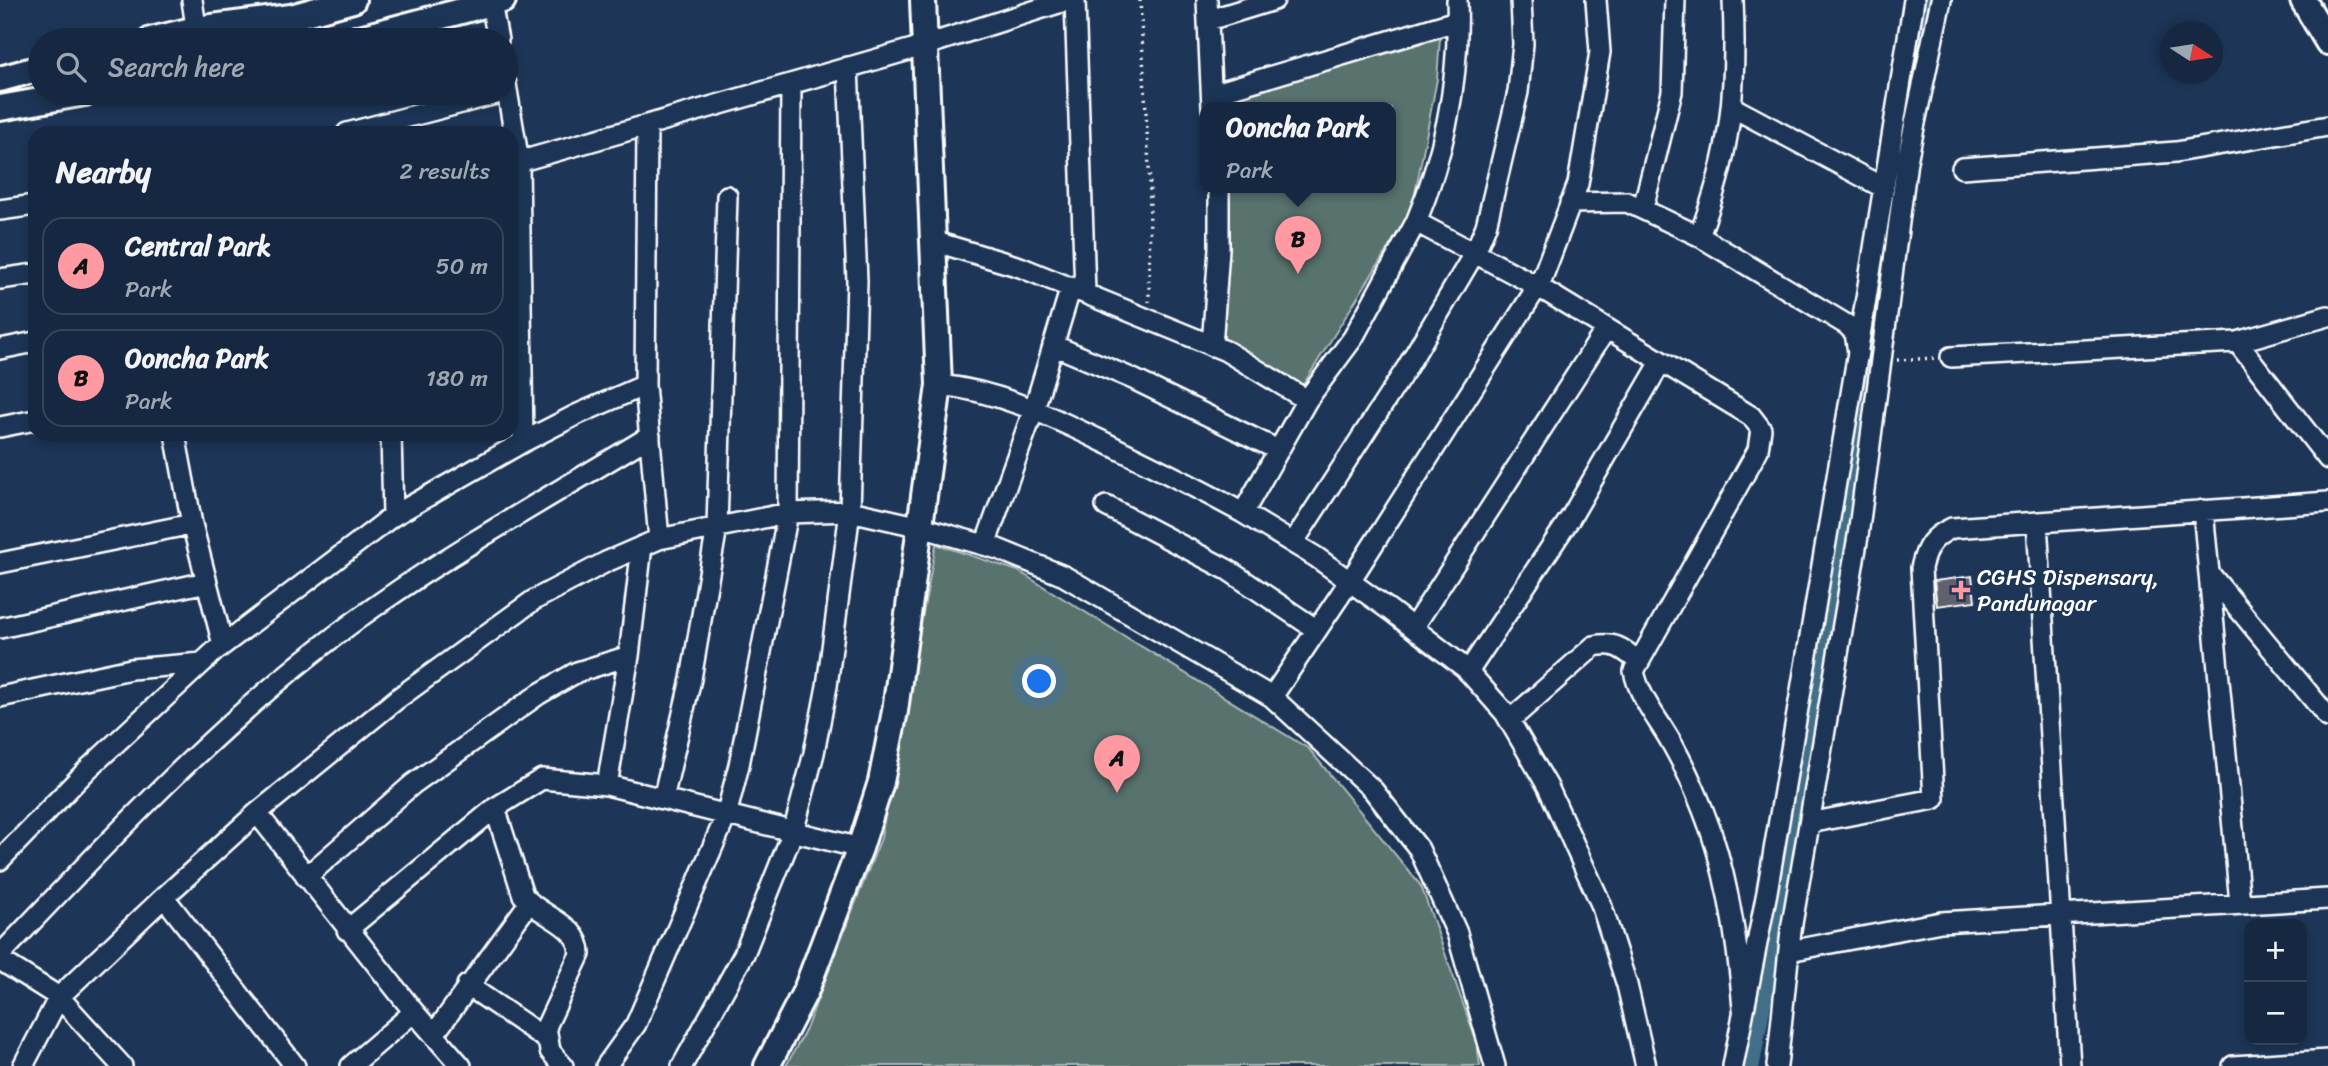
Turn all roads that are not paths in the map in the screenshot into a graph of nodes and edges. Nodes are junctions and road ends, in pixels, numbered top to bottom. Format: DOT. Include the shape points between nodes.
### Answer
graph roads {
  1 [pos="192,0"];
  2 [pos="353,0"];
  3 [pos="923,0"];
  4 [pos="1068,0"];
  5 [pos="1075,0"];
  6 [pos="1207,0"];
  7 [pos="1274,0"];
  8 [pos="1457,0"];
  9 [pos="1521,0"];
  10 [pos="1596,0"];
  11 [pos="1675,0"];
  12 [pos="1733,0"];
  13 [pos="1914,0"];
  14 [pos="1941,0"];
  15 [pos="2303,0"];
  16 [pos="497,2"];
  17 [pos="1209,20"];
  18 [pos="1457,21"];
  19 [pos="196,28"];
  20 [pos="234,28"];
  21 [pos="398,28"];
  22 [pos="498,28"];
  23 [pos="2328,42"];
  24 [pos="923,46"];
  25 [pos="848,67"];
  26 [pos="28,71"];
  27 [pos="0,79"];
  28 [pos="791,83"];
  29 [pos="1212,101"];
  30 [pos="28,103"];
  31 [pos="450,105"];
  32 [pos="507,105"];
  33 [pos="1732,107"];
  34 [pos="0,108"];
  35 [pos="648,125"];
  36 [pos="373,126"];
  37 [pos="510,126"];
  38 [pos="2328,126"];
  39 [pos="518,162"];
  40 [pos="1962,168"];
  41 [pos="1884,188"];
  42 [pos="1219,193"];
  43 [pos="727,196"];
  44 [pos="1570,203"];
  45 [pos="28,206"];
  46 [pos="1643,208"];
  47 [pos="0,210"];
  48 [pos="1416,222"];
  49 [pos="1699,236"];
  50 [pos="936,242"];
  51 [pos="1475,252"];
  52 [pos="518,268"];
  53 [pos="28,276"];
  54 [pos="0,279"];
  55 [pos="1537,286"];
  56 [pos="1078,290"];
  57 [pos="2328,316"];
  58 [pos="1606,329"];
  59 [pos="2238,342"];
  60 [pos="28,343"];
  61 [pos="1053,345"];
  62 [pos="1212,346"];
  63 [pos="0,349"];
  64 [pos="1858,352"];
  65 [pos="1951,357"];
  66 [pos="1661,362"];
  67 [pos="645,385"];
  68 [pos="939,385"];
  69 [pos="1307,400"];
  70 [pos="1034,409"];
  71 [pos="28,421"];
  72 [pos="0,427"];
  73 [pos="650,436"];
  74 [pos="176,441"];
  75 [pos="391,441"];
  76 [pos="523,442"];
  77 [pos="1279,450"];
  78 [pos="2328,459"];
  79 [pos="2328,502"];
  80 [pos="1106,506"];
  81 [pos="2203,510"];
  82 [pos="850,511"];
  83 [pos="788,513"];
  84 [pos="1243,513"];
  85 [pos="393,516"];
  86 [pos="2037,522"];
  87 [pos="192,524"];
  88 [pos="717,527"];
  89 [pos="921,527"];
  90 [pos="650,542"];
  91 [pos="1293,543"];
  92 [pos="985,545"];
  93 [pos="0,563"];
  94 [pos="2209,573"];
  95 [pos="1350,581"];
  96 [pos="206,582"];
  97 [pos="0,628"];
  98 [pos="1413,628"];
  99 [pos="1317,630"];
  100 [pos="223,645"];
  101 [pos="629,656"];
  102 [pos="1638,662"];
  103 [pos="202,663"];
  104 [pos="1468,672"];
  105 [pos="0,697"];
  106 [pos="1272,697"];
  107 [pos="2328,717"];
  108 [pos="1510,720"];
  109 [pos="607,785"];
  110 [pos="663,799"];
  111 [pos="495,808"];
  112 [pos="257,813"];
  113 [pos="726,816"];
  114 [pos="1809,823"];
  115 [pos="794,830"];
  116 [pos="860,848"];
  117 [pos="0,860"];
  118 [pos="306,877"];
  119 [pos="164,897"];
  120 [pos="2328,899"];
  121 [pos="529,902"];
  122 [pos="2240,903"];
  123 [pos="2059,915"];
  124 [pos="347,930"];
  125 [pos="1789,951"];
  126 [pos="0,955"];
  127 [pos="0,960"];
  128 [pos="467,985"];
  129 [pos="59,997"];
  130 [pos="1743,1009"];
  131 [pos="414,1012"];
  132 [pos="435,1034"];
  133 [pos="546,1039"];
  134 [pos="2328,1060"];
  135 [pos="23,1066"];
  136 [pos="122,1066"];
  137 [pos="295,1066"];
  138 [pos="351,1066"];
  139 [pos="461,1066"];
  140 [pos="563,1066"];
  141 [pos="606,1066"];
  142 [pos="682,1066"];
  143 [pos="767,1066"];
  144 [pos="1494,1066"];
  145 [pos="1646,1066"];
  146 [pos="1733,1066"];
  147 [pos="1777,1066"];
  148 [pos="2070,1066"];
  149 [pos="2233,1066"];
  1 -- 19 [label="street"];
  2 -- 20 [label="street"];
  3 -- 24 [label="street"];
  4 -- 24 [label="street"];
  5 -- 56 [label="street"];
  6 -- 17 [label="street"];
  7 -- 17 [label="street"];
  8 -- 18 [label="street"];
  9 -- 51 [label="street" via="1524,44 1518,92 1486,226"];
  10 -- 44 [label="street" via="1600,52 1578,184"];
  11 -- 46 [label="street" via="1672,92"];
  12 -- 33 [label="street"];
  13 -- 41 [label="street"];
  14 -- 114 [label="street" via="1907,161 1858,536"];
  15 -- 23 [label="street"];
  16 -- 21 [label="street"];
  16 -- 22 [label="street"];
  17 -- 29 [label="street"];
  18 -- 29 [label="street"];
  18 -- 48 [label="street" via="1445,137 1435,178"];
  24 -- 25 [label="street"];
  24 -- 50 [label="street"];
  25 -- 28 [label="street"];
  25 -- 82 [label="street" via="857,281"];
  26 -- 27 [label="street"];
  28 -- 35 [label="street"];
  28 -- 83 [label="street"];
  30 -- 34 [label="street"];
  31 -- 36 [label="street"];
  32 -- 37 [label="street"];
  33 -- 41 [label="street"];
  33 -- 49 [label="street" via="1726,153"];
  35 -- 39 [label="street"];
  35 -- 67 [label="street"];
  38 -- 40 [label="street" via="2176,152"];
  41 -- 64 [label="street"];
  42 -- 62 [label="street"];
  43 -- 88 [label="street"];
  44 -- 46 [label="street" via="1627,202"];
  44 -- 55 [label="street"];
  45 -- 47 [label="street"];
  46 -- 49 [label="street"];
  48 -- 51 [label="street"];
  48 -- 69 [label="street" via="1353,338"];
  49 -- 64 [label="street" via="1847,325"];
  50 -- 56 [label="street"];
  50 -- 68 [label="street"];
  51 -- 55 [label="street"];
  51 -- 91 [label="street" via="1406,369"];
  52 -- 76 [label="street"];
  53 -- 54 [label="street"];
  55 -- 58 [label="street"];
  55 -- 95 [label="street"];
  56 -- 61 [label="street"];
  56 -- 62 [label="street"];
  57 -- 59 [label="street"];
  58 -- 66 [label="street"];
  58 -- 98 [label="street"];
  59 -- 65 [label="street"];
  59 -- 78 [label="street"];
  60 -- 63 [label="street"];
  61 -- 70 [label="street"];
  61 -- 77 [label="street"];
  62 -- 69 [label="street"];
  64 -- 130 [label="street"];
  66 -- 102 [label="street" via="1751,416 1761,429 1761,439"];
  66 -- 104 [label="street" via="1571,517"];
  67 -- 73 [label="street"];
  67 -- 76 [label="street"];
  68 -- 70 [label="street" via="968,388"];
  68 -- 89 [label="street"];
  69 -- 77 [label="street"];
  70 -- 84 [label="street"];
  70 -- 92 [label="street"];
  71 -- 72 [label="street"];
  73 -- 90 [label="street"];
  73 -- 126 [label="street" via="380,603 313,654 192,757"];
  74 -- 87 [label="street"];
  75 -- 85 [label="street"];
  76 -- 85 [label="street"];
  77 -- 84 [label="street"];
  79 -- 81 [label="street"];
  80 -- 99 [label="street" via="1228,570"];
  81 -- 86 [label="street"];
  81 -- 94 [label="street"];
  82 -- 83 [label="street"];
  82 -- 89 [label="street"];
  82 -- 115 [label="street" via="827,686"];
  83 -- 88 [label="street"];
  83 -- 113 [label="street"];
  84 -- 91 [label="street"];
  85 -- 100 [label="street"];
  86 -- 114 [label="street" via="1952,528 1936,536 1925,551 1921,568 1934,799"];
  86 -- 123 [label="street"];
  87 -- 93 [label="street"];
  87 -- 96 [label="street"];
  88 -- 90 [label="street"];
  88 -- 110 [label="street" via="691,679"];
  89 -- 92 [label="street"];
  89 -- 116 [label="street" via="895,711 881,782"];
  90 -- 101 [label="street"];
  90 -- 112 [label="street" via="514,614 397,699"];
  91 -- 95 [label="street"];
  92 -- 106 [label="street" via="1064,576"];
  94 -- 107 [label="street"];
  94 -- 122 [label="street"];
  95 -- 98 [label="street"];
  95 -- 99 [label="street"];
  96 -- 97 [label="street"];
  96 -- 100 [label="street"];
  98 -- 104 [label="street"];
  99 -- 106 [label="street"];
  100 -- 103 [label="street"];
  101 -- 109 [label="street"];
  101 -- 118 [label="street" via="578,672 538,694 413,784"];
  102 -- 108 [label="street" via="1619,646 1594,646"];
  102 -- 130 [label="street" via="1636,680 1703,810 1723,875"];
  103 -- 105 [label="street" via="131,669"];
  103 -- 117 [label="street" via="89,768"];
  104 -- 108 [label="street"];
  106 -- 144 [label="street" via="1373,790 1419,849 1457,933"];
  108 -- 145 [label="street" via="1548,788 1601,905 1627,985"];
  109 -- 110 [label="street"];
  109 -- 111 [label="street" via="542,779"];
  110 -- 113 [label="street"];
  111 -- 121 [label="street"];
  111 -- 124 [label="street"];
  112 -- 118 [label="street"];
  112 -- 119 [label="street"];
  113 -- 115 [label="street"];
  113 -- 141 [label="street" via="636,1024"];
  114 -- 125 [label="street"];
  115 -- 116 [label="street"];
  115 -- 142 [label="street" via="744,954"];
  116 -- 143 [label="street" via="806,990"];
  118 -- 124 [label="street"];
  119 -- 129 [label="street"];
  119 -- 137 [label="street"];
  120 -- 122 [label="street"];
  121 -- 128 [label="street"];
  121 -- 133 [label="street" via="574,933 580,947 546,1027"];
  122 -- 123 [label="street"];
  123 -- 125 [label="street" via="1941,922"];
  123 -- 148 [label="street"];
  124 -- 131 [label="street"];
  125 -- 147 [label="street"];
  127 -- 129 [label="street"];
  128 -- 132 [label="street"];
  128 -- 133 [label="street"];
  129 -- 135 [label="street"];
  129 -- 136 [label="street"];
  130 -- 146 [label="street"];
  131 -- 132 [label="street"];
  131 -- 138 [label="street"];
  132 -- 139 [label="street"];
  133 -- 140 [label="street"];
  134 -- 149 [label="street"];
}
